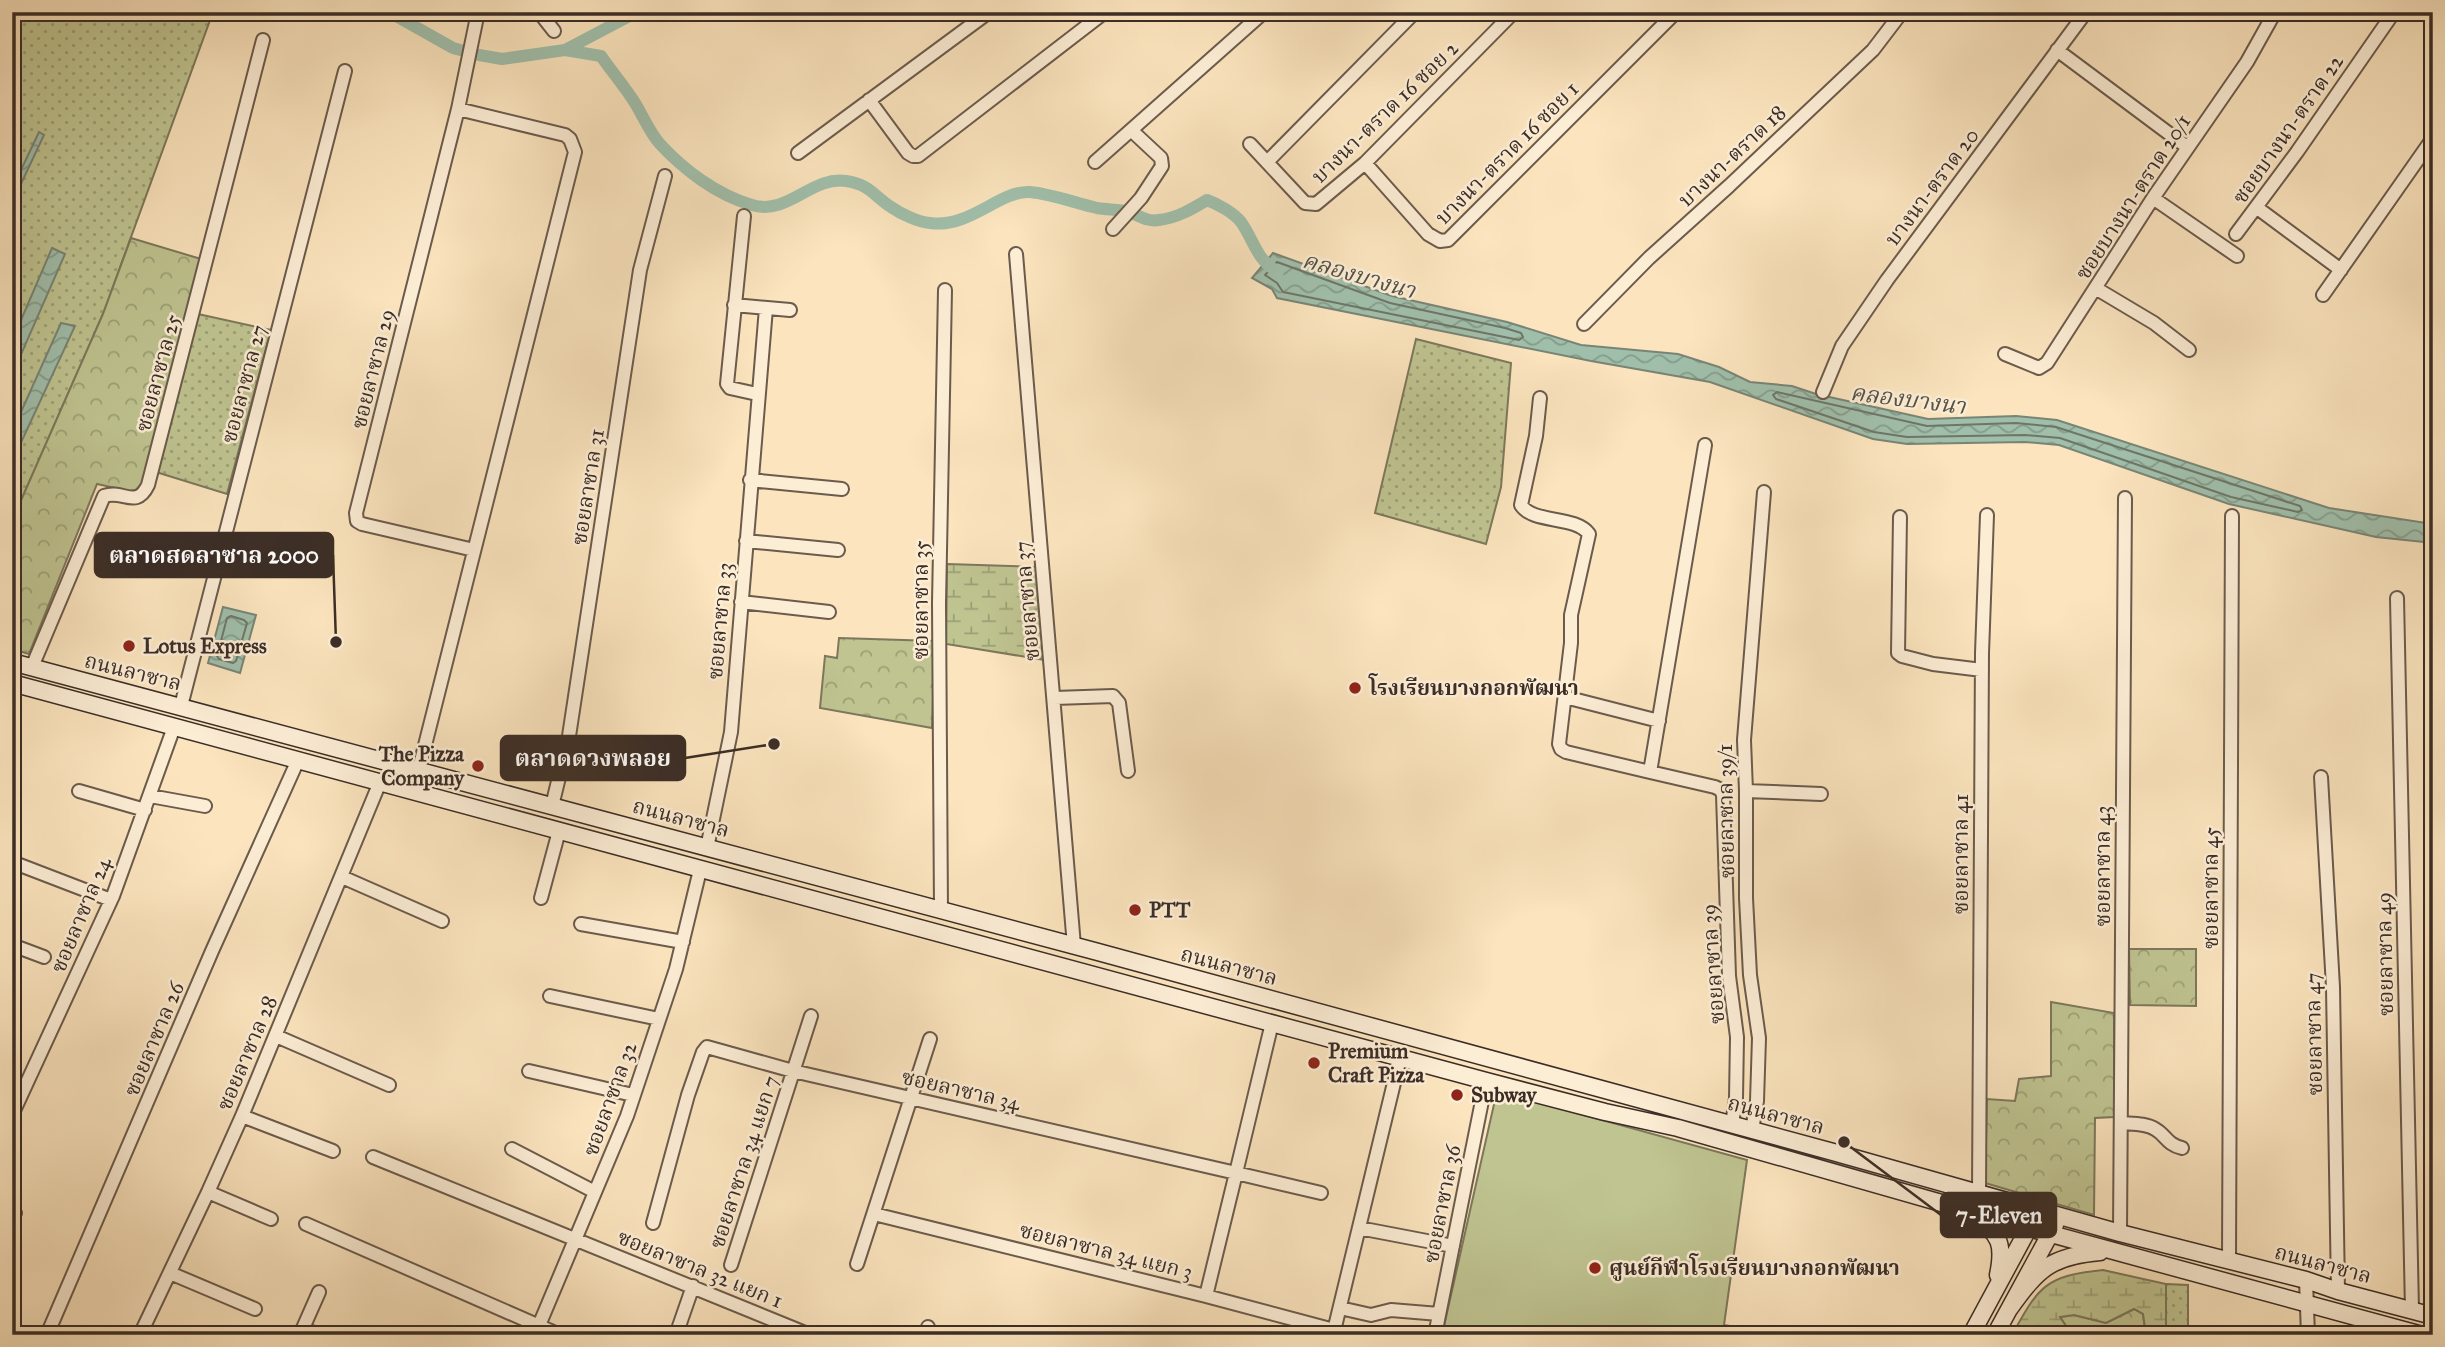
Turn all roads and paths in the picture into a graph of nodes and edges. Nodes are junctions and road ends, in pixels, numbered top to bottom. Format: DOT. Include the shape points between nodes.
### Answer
graph roads {
  1 [pos="478,12"];
  2 [pos="539,12"];
  3 [pos="989,12"];
  4 [pos="1105,12"];
  5 [pos="1264,12"];
  6 [pos="1415,12"];
  7 [pos="1514,12"];
  8 [pos="1676,12"];
  9 [pos="1902,12"];
  10 [pos="2086,12"];
  11 [pos="2276,12"];
  12 [pos="2394,12"];
  13 [pos="554,31"];
  14 [pos="264,40"];
  15 [pos="2057,50"];
  16 [pos="345,71"];
  17 [pos="869,100"];
  18 [pos="458,109"];
  19 [pos="1131,130"];
  20 [pos="2433,138"];
  21 [pos="1250,145"];
  22 [pos="2187,147"];
  23 [pos="798,153"];
  24 [pos="1268,161"];
  25 [pos="1095,162"];
  26 [pos="1365,163"];
  27 [pos="665,176"];
  28 [pos="2153,198"];
  29 [pos="2256,208"];
  30 [pos="744,216"];
  31 [pos="1113,229"];
  32 [pos="2236,234"];
  33 [pos="1016,254"];
  34 [pos="2237,256"];
  35 [pos="2341,271"];
  36 [pos="2096,289"];
  37 [pos="945,290"];
  38 [pos="2323,295"];
  39 [pos="734,305"];
  40 [pos="766,308"];
  41 [pos="790,310"];
  42 [pos="1584,324"];
  43 [pos="2189,350"];
  44 [pos="2005,354"];
  45 [pos="1822,392"];
  46 [pos="757,394"];
  47 [pos="1540,398"];
  48 [pos="1705,445"];
  49 [pos="750,480"];
  50 [pos="842,489"];
  51 [pos="1764,492"];
  52 [pos="2125,498"];
  53 [pos="1987,514"];
  54 [pos="2232,516"];
  55 [pos="1900,517"];
  56 [pos="746,541"];
  57 [pos="474,550"];
  58 [pos="838,550"];
  59 [pos="2397,598"];
  60 [pos="741,602"];
  61 [pos="829,611"];
  62 [pos="12,662"];
  63 [pos="32,667"];
  64 [pos="1982,670"];
  65 [pos="12,683"];
  66 [pos="1565,697"];
  67 [pos="1055,698"];
  68 [pos="181,706"];
  69 [pos="1659,721"];
  70 [pos="174,727"];
  71 [pos="298,761"];
  72 [pos="419,769"];
  73 [pos="1128,771"];
  74 [pos="1650,772"];
  75 [pos="2321,777"];
  76 [pos="380,782"];
  77 [pos="79,791"];
  78 [pos="1746,791"];
  79 [pos="1821,794"];
  80 [pos="150,796"];
  81 [pos="205,806"];
  82 [pos="552,806"];
  83 [pos="145,810"];
  84 [pos="559,831"];
  85 [pos="707,848"];
  86 [pos="12,862"];
  87 [pos="700,870"];
  88 [pos="342,877"];
  89 [pos="541,898"];
  90 [pos="111,900"];
  91 [pos="941,911"];
  92 [pos="442,921"];
  93 [pos="581,923"];
  94 [pos="683,942"];
  95 [pos="12,945"];
  96 [pos="1074,946"];
  97 [pos="44,957"];
  98 [pos="550,996"];
  99 [pos="811,1016"];
  100 [pos="659,1019"];
  101 [pos="1272,1023"];
  102 [pos="276,1037"];
  103 [pos="930,1039"];
  104 [pos="1400,1058"];
  105 [pos="1490,1060"];
  106 [pos="529,1071"];
  107 [pos="793,1071"];
  108 [pos="1486,1081"];
  109 [pos="389,1085"];
  110 [pos="633,1095"];
  111 [pos="912,1099"];
  112 [pos="1683,1111"];
  113 [pos="12,1114"];
  114 [pos="242,1116"];
  115 [pos="2121,1123"];
  116 [pos="1732,1124"];
  117 [pos="1678,1129"];
  118 [pos="1752,1130"];
  119 [pos="2182,1148"];
  120 [pos="512,1149"];
  121 [pos="333,1151"];
  122 [pos="373,1157"];
  123 [pos="1236,1173"];
  124 [pos="208,1192"];
  125 [pos="595,1192"];
  126 [pos="1321,1193"];
  127 [pos="1979,1193"];
  128 [pos="1949,1206"];
  129 [pos="2038,1210"];
  130 [pos="874,1214"];
  131 [pos="2059,1216"];
  132 [pos="271,1219"];
  133 [pos="653,1223"];
  134 [pos="306,1224"];
  135 [pos="1359,1228"];
  136 [pos="2029,1228"];
  137 [pos="2120,1233"];
  138 [pos="2050,1234"];
  139 [pos="574,1239"];
  140 [pos="1453,1246"];
  141 [pos="2127,1256"];
  142 [pos="2237,1263"];
  143 [pos="857,1264"];
  144 [pos="731,1265"];
  145 [pos="170,1273"];
  146 [pos="2306,1280"];
  147 [pos="693,1286"];
  148 [pos="2241,1287"];
  149 [pos="2338,1291"];
  150 [pos="318,1292"];
  151 [pos="1206,1296"];
  152 [pos="2308,1305"];
  153 [pos="1987,1307"];
  154 [pos="1340,1308"];
  155 [pos="2010,1308"];
  156 [pos="256,1309"];
  157 [pos="2412,1310"];
  158 [pos="1439,1314"];
  159 [pos="2433,1316"];
  160 [pos="537,1330"];
  161 [pos="302,1332"];
  162 [pos="1333,1332"];
  163 [pos="47,1335"];
  164 [pos="140,1335"];
  165 [pos="318,1335"];
  166 [pos="560,1335"];
  167 [pos="676,1335"];
  168 [pos="810,1335"];
  169 [pos="1435,1335"];
  170 [pos="1971,1335"];
  171 [pos="1995,1335"];
  172 [pos="2308,1335"];
  173 [pos="2422,1335"];
  1 -- 18 [label="street, ซอยลาซาล 29"];
  2 -- 13 [label="street"];
  3 -- 17 [label="street"];
  4 -- 17 [label="street" via="918,156 908,153"];
  5 -- 19 [label="street"];
  6 -- 24 [label="street"];
  7 -- 26 [label="street, บางนา-ตราด 16 ซอย 2"];
  8 -- 26 [label="street, บางนา-ตราด 16 ซอย 1" via="1448,240 1428,234"];
  9 -- 42 [label="street, บางนา-ตราด 18" via="1872,50"];
  10 -- 15 [label="street, บางนา-ตราด 20"];
  11 -- 22 [label="street, ซอยบางนา-ตราด 20/1"];
  12 -- 29 [label="street, ซอยบางนา-ตราด 22"];
  14 -- 63 [label="street, ซอยลาซาล 25" via="148,485 136,498 104,496"];
  15 -- 22 [label="street"];
  15 -- 45 [label="street, บางนา-ตราด 20" via="1887,280 1842,346"];
  16 -- 68 [label="street, ซอยลาซาล 27"];
  17 -- 23 [label="street"];
  18 -- 57 [label="street" via="565,135 575,152"];
  18 -- 57 [label="street, ซอยลาซาล 29" via="356,517 362,524"];
  19 -- 25 [label="street"];
  19 -- 31 [label="street" via="1162,160 1161,168"];
  20 -- 35 [label="street"];
  21 -- 24 [label="street, บางนา-ตราด 16 ซอย 2"];
  22 -- 28 [label="street, ซอยบางนา-ตราด 20/1"];
  24 -- 26 [label="street, บางนา-ตราด 16 ซอย 2" via="1311,205"];
  27 -- 82 [label="street, ซอยลาซาล 31" via="640,270 569,736"];
  28 -- 34 [label="street"];
  28 -- 36 [label="street, ซอยบางนา-ตราด 20/1"];
  29 -- 32 [label="street, ซอยบางนา-ตราด 22"];
  29 -- 35 [label="street"];
  30 -- 39 [label="street"];
  33 -- 67 [label="street, ซอยลาซาล 37"];
  35 -- 38 [label="street"];
  36 -- 43 [label="street"];
  36 -- 44 [label="street, ซอยบางนา-ตราด 20/1" via="2044,366"];
  37 -- 91 [label="street, ซอยลาซาล 35" via="939,603"];
  39 -- 40 [label="street"];
  39 -- 46 [label="street" via="727,384"];
  40 -- 41 [label="street"];
  40 -- 46 [label="street, ซอยลาซาล 33"];
  46 -- 49 [label="street, ซอยลาซาล 33"];
  47 -- 66 [label="street, ซอยลาซาล 39" via="1521,505 1528,512 1579,526 1589,534 1571,615"];
  48 -- 69 [label="street"];
  49 -- 50 [label="street"];
  49 -- 56 [label="street, ซอยลาซาล 33"];
  51 -- 78 [label="street, ซอยลาซาล 39/1" via="1744,740"];
  52 -- 115 [label="street, ซอยลาซาล 43"];
  53 -- 64 [label="street, ซอยลาซาล 41"];
  54 -- 142 [label="street, ซอยลาซาล 45"];
  55 -- 64 [label="street" via="1898,653 1933,664"];
  56 -- 58 [label="street"];
  56 -- 60 [label="street, ซอยลาซาล 33"];
  57 -- 72 [label="street"];
  59 -- 157 [label="street, ซอยลาซาล 49"];
  60 -- 61 [label="street"];
  60 -- 85 [label="street, ซอยลาซาล 33" via="731,732"];
  62 -- 63 [label="street, ถนนลาซาล"];
  63 -- 68 [label="street, ถนนลาซาล"];
  64 -- 127 [label="street, ซอยลาซาล 41"];
  65 -- 70 [label="street, ถนนลาซาล"];
  66 -- 69 [label="street"];
  66 -- 74 [label="street, ซอยลาซาล 39" via="1561,749"];
  67 -- 73 [label="street" via="1116,698"];
  67 -- 96 [label="street, ซอยลาซาล 37"];
  68 -- 70 [label="street"];
  68 -- 72 [label="street, ถนนลาซาล"];
  69 -- 74 [label="street"];
  70 -- 71 [label="street, ถนนลาซาล"];
  70 -- 80 [label="street, ซอยลาซาล 24"];
  71 -- 76 [label="street, ถนนลาซาล"];
  71 -- 163 [label="street, ซอยลาซาล 26"];
  72 -- 82 [label="street, ถนนลาซาล"];
  74 -- 116 [label="street, ซอยลาซาล 39" via="1715,788 1723,795 1729,976 1738,1037"];
  75 -- 149 [label="street, ซอยลาซาล 47" via="2333,987"];
  76 -- 84 [label="street, ถนนลาซาล"];
  76 -- 88 [label="street, ซอยลาซาล 28"];
  77 -- 83 [label="street"];
  78 -- 79 [label="street"];
  78 -- 118 [label="street, ซอยลาซาล 39/1" via="1750,975 1759,1038"];
  80 -- 81 [label="street"];
  80 -- 83 [label="street, ซอยลาซาล 24"];
  82 -- 85 [label="street, ถนนลาซาล"];
  83 -- 90 [label="street, ซอยลาซาล 24"];
  84 -- 87 [label="street, ถนนลาซาล"];
  84 -- 89 [label="street"];
  85 -- 87 [label="street"];
  85 -- 91 [label="street, ถนนลาซาล"];
  86 -- 90 [label="street"];
  87 -- 94 [label="street, ซอยลาซาล 32"];
  87 -- 101 [label="street, ถนนลาซาล"];
  88 -- 92 [label="street"];
  88 -- 102 [label="street, ซอยลาซาล 28"];
  90 -- 113 [label="street, ซอยลาซาล 24"];
  91 -- 96 [label="street, ถนนลาซาล"];
  93 -- 94 [label="street"];
  94 -- 100 [label="street, ซอยลาซาล 32"];
  95 -- 97 [label="street"];
  96 -- 105 [label="street, ถนนลาซาล"];
  98 -- 100 [label="street"];
  99 -- 107 [label="street, ซอยลาซาล 34 แยก 7"];
  100 -- 110 [label="street, ซอยลาซาล 32"];
  101 -- 104 [label="street, ถนนลาซาล"];
  101 -- 123 [label="street"];
  102 -- 109 [label="street"];
  102 -- 114 [label="street, ซอยลาซาล 28"];
  103 -- 111 [label="street"];
  104 -- 108 [label="street, ถนนลาซาล"];
  104 -- 135 [label="street"];
  105 -- 108 [label="street"];
  105 -- 112 [label="street, ถนนลาซาล"];
  106 -- 110 [label="street"];
  107 -- 111 [label="street, ซอยลาซาล 34"];
  107 -- 133 [label="street, ซอยลาซาล 34" via="706,1048 688,1095"];
  107 -- 144 [label="street, ซอยลาซาล 34 แยก 7"];
  108 -- 117 [label="street, ถนนลาซาล"];
  108 -- 140 [label="street, ซอยลาซาล 36"];
  110 -- 125 [label="street, ซอยลาซาล 32"];
  111 -- 123 [label="street, ซอยลาซาล 34"];
  111 -- 130 [label="street"];
  112 -- 116 [label="street, ถนนลาซาล"];
  112 -- 117 [label="street"];
  114 -- 121 [label="street"];
  114 -- 124 [label="street, ซอยลาซาล 28"];
  115 -- 119 [label="street" via="2148,1125 2168,1143"];
  115 -- 137 [label="street, ซอยลาซาล 43"];
  116 -- 118 [label="street, ถนนลาซาล"];
  117 -- 128 [label="street, ถนนลาซาล"];
  118 -- 127 [label="street, ถนนลาซาล"];
  120 -- 125 [label="street"];
  122 -- 139 [label="street, ซอยลาซาล 32 แยก 1"];
  123 -- 126 [label="street, ซอยลาซาล 34"];
  123 -- 151 [label="street, ซอยลาซาล 34 แยก 3"];
  124 -- 132 [label="street"];
  124 -- 145 [label="street, ซอยลาซาล 28"];
  125 -- 139 [label="street, ซอยลาซาล 32"];
  127 -- 129 [label="street, ถนนลาซาล"];
  128 -- 136 [label="street, ถนนลาซาล"];
  128 -- 153 [label="street" via="1985,1224 2001,1246"];
  129 -- 131 [label="street, ถนนลาซาล"];
  129 -- 136 [label="street"];
  130 -- 143 [label="street"];
  130 -- 151 [label="street, ซอยลาซาล 34 แยก 3"];
  131 -- 137 [label="street, ถนนลาซาล"];
  131 -- 138 [label="street"];
  134 -- 160 [label="street"];
  135 -- 140 [label="street"];
  135 -- 154 [label="street"];
  136 -- 138 [label="street, ถนนลาซาล"];
  136 -- 153 [label="street"];
  137 -- 142 [label="street, ถนนลาซาล"];
  138 -- 141 [label="street, ถนนลาซาล"];
  138 -- 155 [label="street"];
  139 -- 147 [label="street, ซอยลาซาล 32 แยก 1"];
  139 -- 160 [label="street, ซอยลาซาล 32"];
  140 -- 158 [label="street, ซอยลาซาล 36"];
  141 -- 148 [label="street, ถนนลาซาล"];
  141 -- 155 [label="street" via="2101,1251 2066,1256 2037,1275"];
  142 -- 146 [label="street, ถนนลาซาล"];
  142 -- 148 [label="street"];
  145 -- 156 [label="street"];
  145 -- 164 [label="street, ซอยลาซาล 28"];
  146 -- 149 [label="street, ถนนลาซาล"];
  146 -- 152 [label="street"];
  147 -- 167 [label="street"];
  147 -- 168 [label="street, ซอยลาซาล 32 แยก 1"];
  148 -- 152 [label="street, ถนนลาซาล"];
  149 -- 157 [label="street, ถนนลาซาล"];
  150 -- 161 [label="street"];
  151 -- 162 [label="street"];
  152 -- 172 [label="street"];
  152 -- 173 [label="street, ถนนลาซาล"];
  153 -- 170 [label="street"];
  154 -- 158 [label="street" via="1371,1315 1391,1310"];
  154 -- 162 [label="street"];
  155 -- 171 [label="street"];
  157 -- 159 [label="street, ถนนลาซาล"];
  158 -- 169 [label="street, ซอยลาซาล 36"];
  160 -- 166 [label="street"];
  161 -- 165 [label="street"];
}
